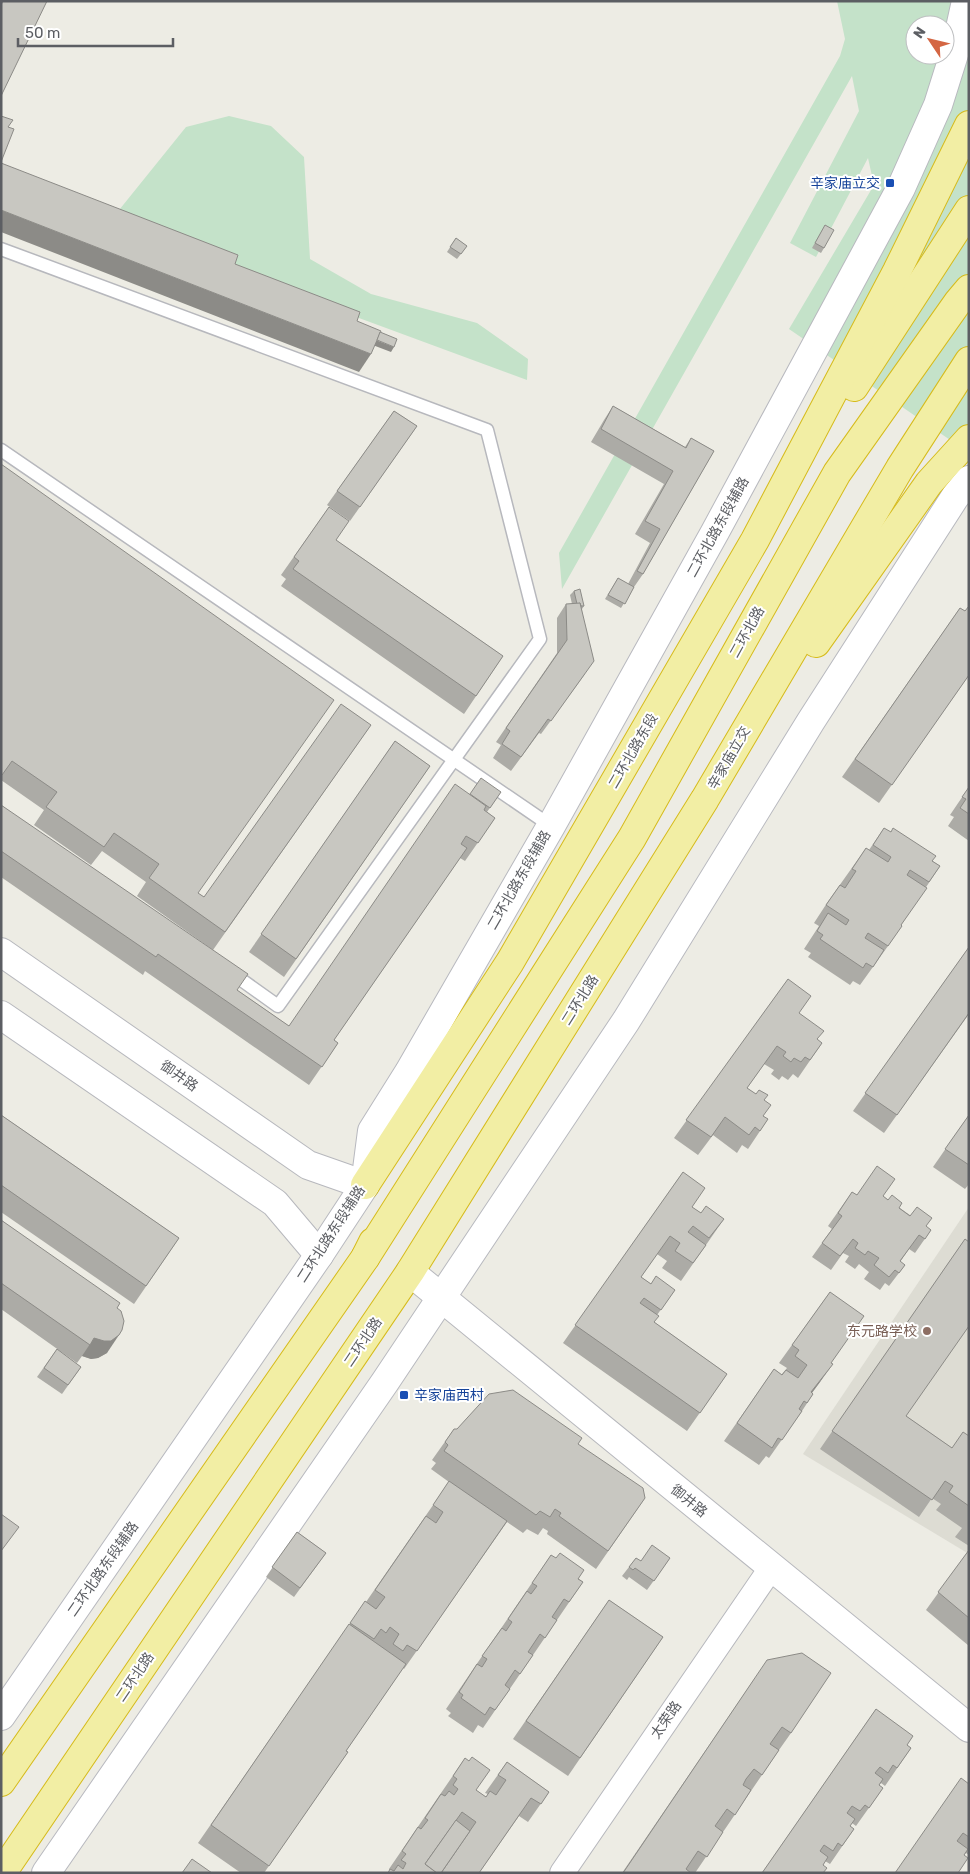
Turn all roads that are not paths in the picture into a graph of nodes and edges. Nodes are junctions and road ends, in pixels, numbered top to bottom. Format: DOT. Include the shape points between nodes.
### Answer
graph roads {
  1 [pos="966,1"];
  2 [pos="969,125"];
  3 [pos="969,210"];
  4 [pos="1,249"];
  5 [pos="969,290"];
  6 [pos="969,361"];
  7 [pos="969,439"];
  8 [pos="1,450"];
  9 [pos="969,480"];
  10 [pos="755,540"];
  11 [pos="454,760"];
  12 [pos="705,799"];
  13 [pos="551,826"];
  14 [pos="1,952"];
  15 [pos="510,962"];
  16 [pos="221,966"];
  17 [pos="1,1015"];
  18 [pos="365,1185"];
  19 [pos="319,1255"];
  20 [pos="365,1258"];
  21 [pos="410,1272"];
  22 [pos="442,1298"];
  23 [pos="771,1568"];
  24 [pos="1,1716"];
  25 [pos="969,1728"];
  26 [pos="1,1782"];
  27 [pos="2,1873"];
  28 [pos="46,1873"];
  29 [pos="562,1873"];
  1 -- 13 [label="main road, 二环北路东段辅路" via="938,105 901,188 716,532"];
  2 -- 10 [label="highway" via="897,271"];
  3 -- 10 [label="highway"];
  4 -- 11 [label="lane" via="487,430 540,639"];
  5 -- 20 [label="highway, 二环北路" via="837,473 632,838"];
  6 -- 12 [label="highway, 辛家庙立交" via="900,468"];
  7 -- 12 [label="highway, 辛家庙立交" via="929,483"];
  8 -- 11 [label="lane"];
  9 -- 22 [label="main road" via="811,721 626,1021"];
  10 -- 15 [label="highway, 二环北路东段"];
  11 -- 13 [label="lane"];
  11 -- 16 [label="lane" via="278,1006"];
  12 -- 21 [label="highway, 二环北路"];
  13 -- 18 [label="main road, 二环北路东段辅路" via="372,1131"];
  14 -- 18 [label="main road, 御井路" via="308,1166"];
  15 -- 18 [label="highway"];
  15 -- 20 [label="highway, 二环北路"];
  17 -- 19 [label="main road" via="275,1204"];
  18 -- 19 [label="main road, 二环北路东段辅路"];
  19 -- 24 [label="main road, 二环北路东段辅路"];
  20 -- 26 [label="highway, 二环北路"];
  21 -- 22 [label="main road, 御井路"];
  21 -- 27 [label="highway, 二环北路"];
  22 -- 23 [label="main road, 御井路"];
  22 -- 28 [label="main road"];
  23 -- 25 [label="main road, 御井路"];
  23 -- 29 [label="street, 太荣路"];
}
